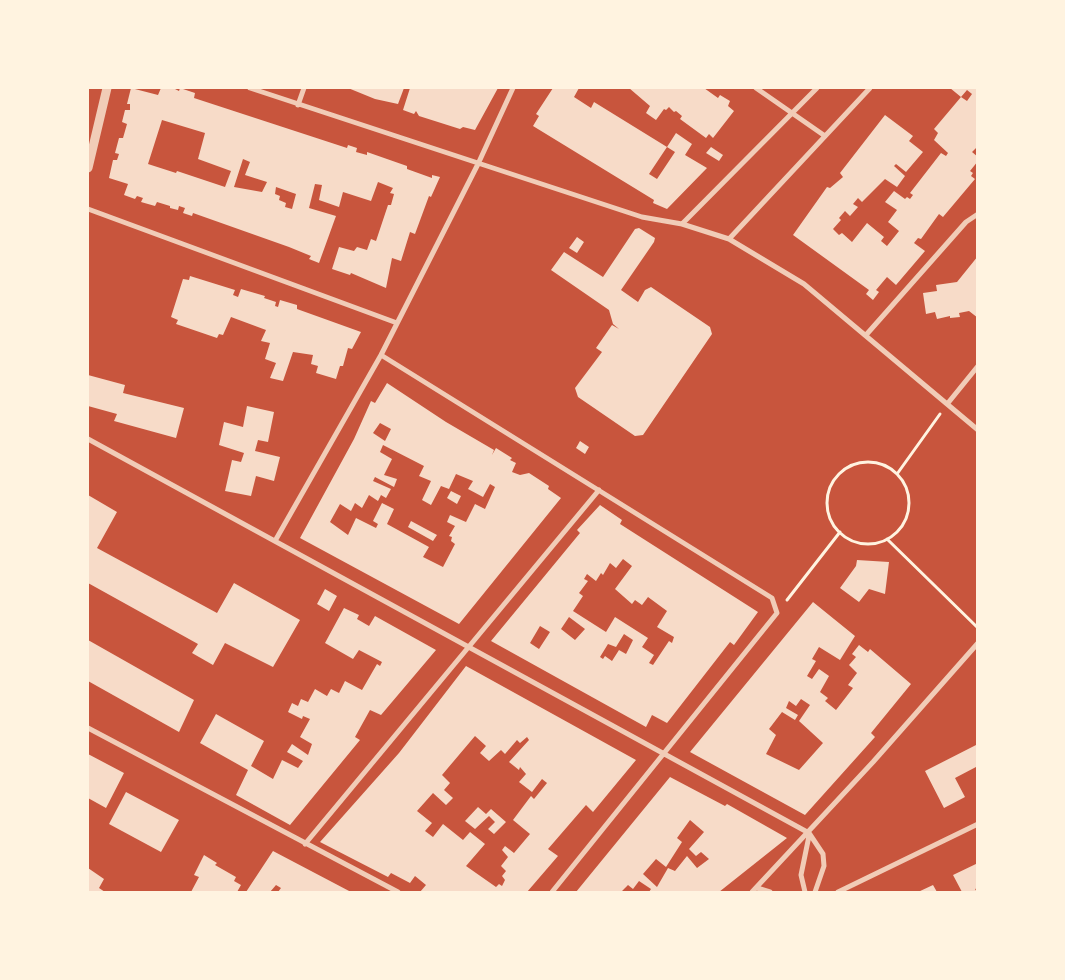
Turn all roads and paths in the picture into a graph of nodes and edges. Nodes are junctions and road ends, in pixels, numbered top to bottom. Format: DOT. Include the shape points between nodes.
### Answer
graph roads {
  1 [pos="107,88"];
  2 [pos="250,88"];
  3 [pos="304,88"];
  4 [pos="513,88"];
  5 [pos="756,88"];
  6 [pos="818,88"];
  7 [pos="870,88"];
  8 [pos="298,105"];
  9 [pos="793,114"];
  10 [pos="825,136"];
  11 [pos="478,164"];
  12 [pos="88,168"];
  13 [pos="88,210"];
  14 [pos="978,214"];
  15 [pos="682,224"];
  16 [pos="729,239"];
  17 [pos="397,323"];
  18 [pos="866,335"];
  19 [pos="381,355"];
  20 [pos="978,366"];
  21 [pos="948,403"];
  22 [pos="978,430"];
  23 [pos="88,439"];
  24 [pos="897,474"];
  25 [pos="599,490"];
  26 [pos="840,532"];
  27 [pos="887,539"];
  28 [pos="275,541"];
  29 [pos="777,613"];
  30 [pos="978,628"];
  31 [pos="978,643"];
  32 [pos="470,648"];
  33 [pos="88,728"];
  34 [pos="664,753"];
  35 [pos="978,824"];
  36 [pos="809,833"];
  37 [pos="305,844"];
  38 [pos="757,888"];
  39 [pos="398,892"];
  40 [pos="552,892"];
  41 [pos="752,892"];
  42 [pos="770,892"];
  43 [pos="805,892"];
  44 [pos="815,892"];
  45 [pos="838,892"];
  1 -- 12 [label="street"];
  2 -- 8 [label="street"];
  3 -- 8 [label="street"];
  4 -- 11 [label="street"];
  5 -- 9 [label="street"];
  6 -- 9 [label="street"];
  7 -- 10 [label="street"];
  8 -- 11 [label="street"];
  9 -- 10 [label="street"];
  9 -- 15 [label="street"];
  10 -- 16 [label="street"];
  11 -- 15 [label="street" via="642,217"];
  11 -- 17 [label="street"];
  13 -- 17 [label="street"];
  14 -- 18 [label="street" via="966,222"];
  15 -- 16 [label="street"];
  16 -- 18 [label="street" via="804,284"];
  17 -- 19 [label="street"];
  18 -- 21 [label="street"];
  19 -- 25 [label="street"];
  19 -- 28 [label="street"];
  20 -- 21 [label="street"];
  21 -- 22 [label="street"];
  21 -- 24 [label="path"];
  23 -- 28 [label="street"];
  24 -- 26 [label="path" via="874,462 849,466 839,474 831,485 828,510"];
  24 -- 27 [label="path" via="908,496 908,509 905,521"];
  25 -- 29 [label="street" via="772,598"];
  25 -- 32 [label="street"];
  26 -- 27 [label="path" via="862,544"];
  26 -- 29 [label="path"];
  27 -- 30 [label="path"];
  28 -- 32 [label="street"];
  29 -- 34 [label="street"];
  31 -- 36 [label="street"];
  32 -- 34 [label="street"];
  32 -- 37 [label="street"];
  33 -- 37 [label="street"];
  34 -- 36 [label="street"];
  34 -- 40 [label="street"];
  35 -- 45 [label="street"];
  36 -- 38 [label="street"];
  36 -- 43 [label="street" via="801,875"];
  36 -- 44 [label="street" via="823,854 824,866"];
  37 -- 39 [label="street"];
  38 -- 41 [label="street"];
  38 -- 42 [label="street"];
}
